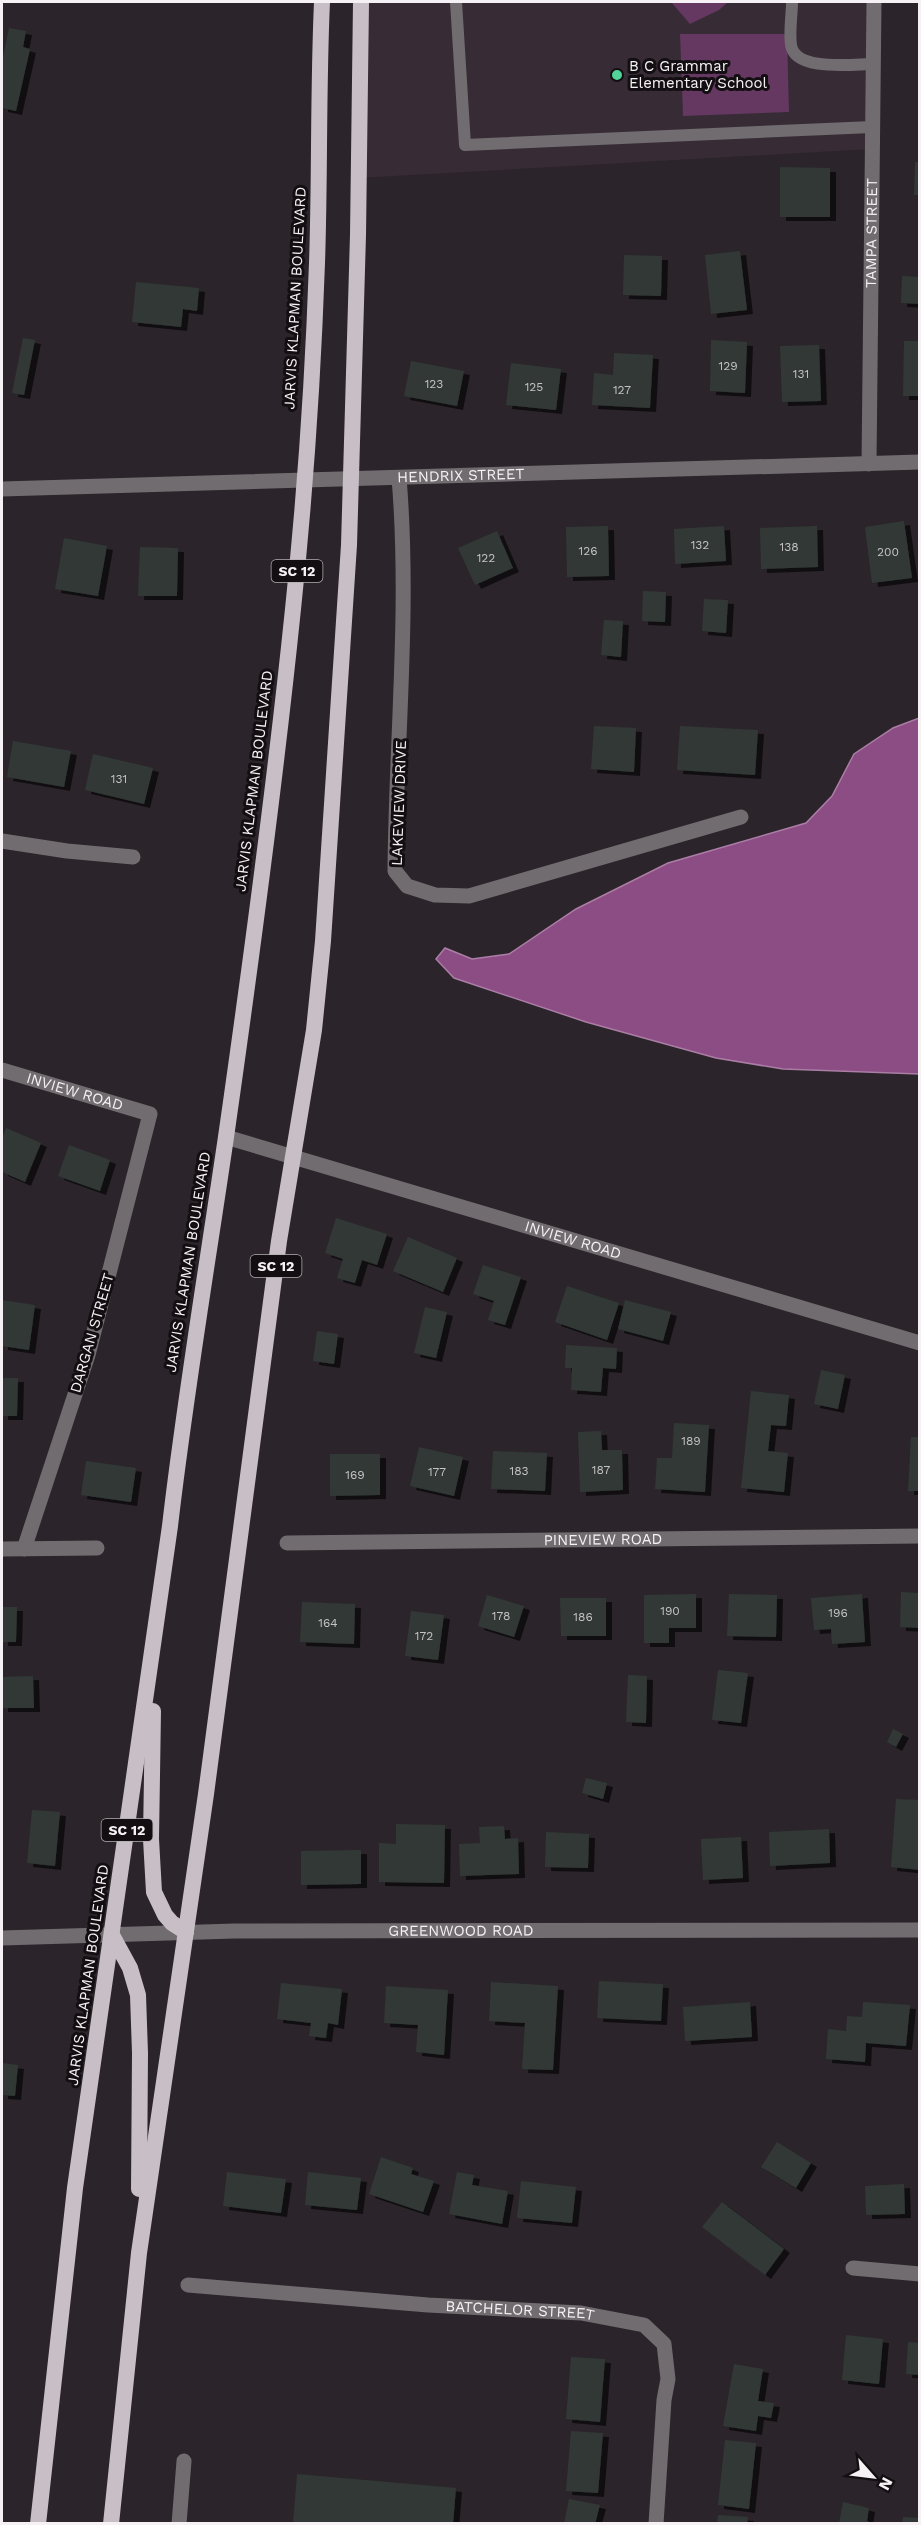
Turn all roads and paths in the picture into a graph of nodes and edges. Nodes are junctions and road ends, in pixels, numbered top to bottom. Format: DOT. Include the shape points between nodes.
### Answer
graph roads {
  1 [pos="322,2"];
  2 [pos="361,2"];
  3 [pos="456,2"];
  4 [pos="792,2"];
  5 [pos="874,2"];
  6 [pos="873,64"];
  7 [pos="872,127"];
  8 [pos="920,462"];
  9 [pos="869,464"];
  10 [pos="399,478"];
  11 [pos="350,479"];
  12 [pos="304,480"];
  13 [pos="2,489"];
  14 [pos="741,817"];
  15 [pos="2,841"];
  16 [pos="133,857"];
  17 [pos="2,1070"];
  18 [pos="150,1114"];
  19 [pos="225,1137"];
  20 [pos="292,1156"];
  21 [pos="920,1343"];
  22 [pos="920,1536"];
  23 [pos="287,1543"];
  24 [pos="97,1548"];
  25 [pos="2,1549"];
  26 [pos="24,1549"];
  27 [pos="154,1641"];
  28 [pos="920,1930"];
  29 [pos="186,1932"];
  30 [pos="112,1935"];
  31 [pos="2,1938"];
  32 [pos="139,2253"];
  33 [pos="853,2268"];
  34 [pos="920,2274"];
  35 [pos="188,2285"];
  36 [pos="184,2461"];
  37 [pos="38,2523"];
  38 [pos="111,2523"];
  39 [pos="179,2523"];
  40 [pos="656,2523"];
  1 -- 12 [label="highway, JARVIS KLAPMAN BOULEVARD / SC 12" via="316,269"];
  2 -- 11 [label="highway, SC 12"];
  3 -- 7 [label="lane" via="465,145"];
  4 -- 6 [label="lane" via="791,45 804,61"];
  5 -- 6 [label="street, TAMPA STREET"];
  6 -- 7 [label="street, TAMPA STREET"];
  7 -- 9 [label="street, TAMPA STREET"];
  8 -- 9 [label="street, HENDRIX STREET"];
  9 -- 10 [label="street, HENDRIX STREET"];
  10 -- 11 [label="street, HENDRIX STREET"];
  10 -- 14 [label="street, LAKEVIEW DRIVE" via="404,536 395,871 407,886 435,895 469,896"];
  11 -- 12 [label="street, HENDRIX STREET"];
  11 -- 20 [label="highway, SC 12" via="323,941 311,1051"];
  12 -- 13 [label="street, HENDRIX STREET"];
  12 -- 19 [label="highway, JARVIS KLAPMAN BOULEVARD / SC 12" via="260,884"];
  15 -- 16 [label="street"];
  17 -- 18 [label="street, INVIEW ROAD"];
  18 -- 26 [label="street, DARGAN STREET" via="88,1355"];
  19 -- 20 [label="street, INVIEW ROAD"];
  19 -- 27 [label="highway, JARVIS KLAPMAN BOULEVARD / SC 12"];
  20 -- 21 [label="street, INVIEW ROAD"];
  20 -- 29 [label="highway, SC 12"];
  22 -- 23 [label="street, PINEVIEW ROAD"];
  24 -- 26 [label="street"];
  25 -- 26 [label="street"];
  27 -- 29 [label="highway" via="154,1893 165,1915"];
  27 -- 30 [label="highway, JARVIS KLAPMAN BOULEVARD / SC 12"];
  28 -- 29 [label="street, GREENWOOD ROAD"];
  29 -- 30 [label="street, GREENWOOD ROAD"];
  29 -- 32 [label="highway, SC 12"];
  30 -- 31 [label="street, GREENWOOD ROAD"];
  30 -- 32 [label="highway" via="135,1979 140,2014"];
  30 -- 37 [label="highway, JARVIS KLAPMAN BOULEVARD / SC 12" via="75,2188"];
  32 -- 38 [label="highway, SC 12"];
  33 -- 34 [label="street"];
  35 -- 40 [label="street, BATCHELOR STREET" via="581,2313 644,2325 664,2344 668,2379"];
  36 -- 39 [label="street"];
}
